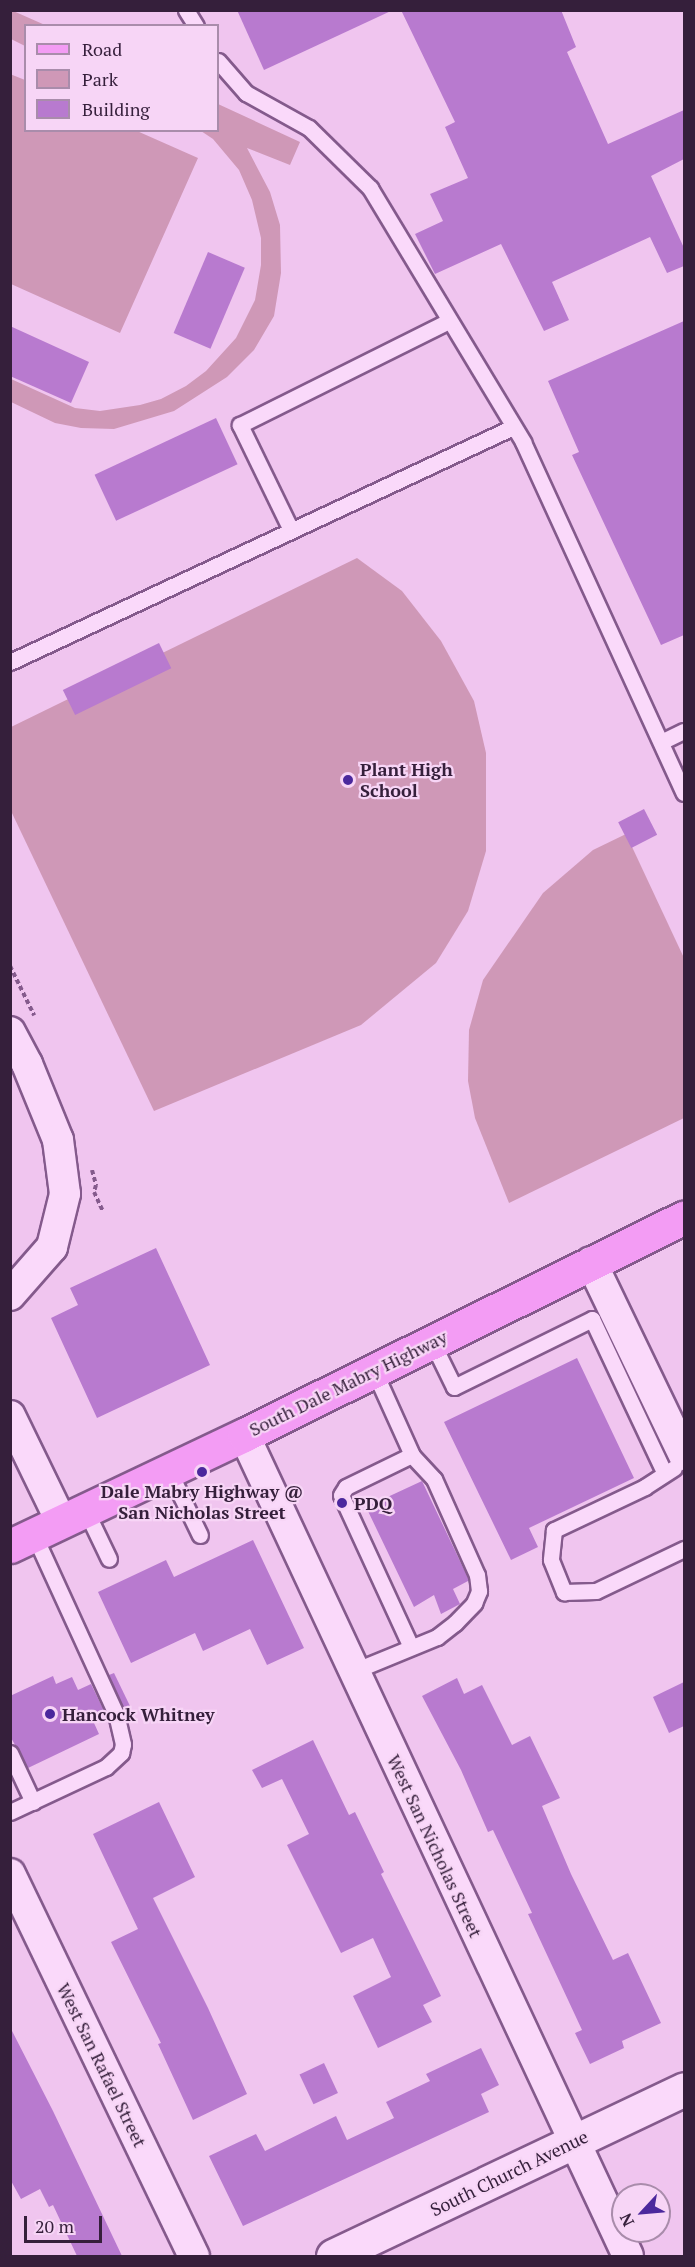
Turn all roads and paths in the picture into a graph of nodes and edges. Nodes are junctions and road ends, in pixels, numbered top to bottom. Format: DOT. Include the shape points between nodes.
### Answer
graph roads {
  1 [pos="186,10"];
  2 [pos="195,24"];
  3 [pos="219,62"];
  4 [pos="449,321"];
  5 [pos="513,427"];
  6 [pos="291,530"];
  7 [pos="10,662"];
  8 [pos="684,731"];
  9 [pos="661,742"];
  10 [pos="684,793"];
  11 [pos="10,1032"];
  12 [pos="684,1218"];
  13 [pos="591,1262"];
  14 [pos="10,1295"];
  15 [pos="432,1342"];
  16 [pos="374,1371"];
  17 [pos="10,1416"];
  18 [pos="244,1435"];
  19 [pos="412,1455"];
  20 [pos="684,1463"];
  21 [pos="674,1464"];
  22 [pos="169,1471"];
  23 [pos="48,1529"];
  24 [pos="200,1535"];
  25 [pos="684,1549"];
  26 [pos="109,1559"];
  27 [pos="411,1647"];
  28 [pos="354,1671"];
  29 [pos="10,1754"];
  30 [pos="33,1802"];
  31 [pos="10,1812"];
  32 [pos="10,1874"];
  33 [pos="684,2089"];
  34 [pos="573,2142"];
  35 [pos="194,2256"];
  36 [pos="333,2256"];
  37 [pos="628,2256"];
  1 -- 2 [label="lane"];
  3 -- 4 [label="lane" via="246,93 309,128 370,188"];
  4 -- 5 [label="lane"];
  4 -- 6 [label="lane" via="240,425"];
  5 -- 6 [label="lane"];
  5 -- 9 [label="lane"];
  6 -- 7 [label="lane"];
  8 -- 9 [label="lane"];
  9 -- 10 [label="lane"];
  11 -- 14 [label="street" via="58,1140 65,1194 52,1248"];
  12 -- 13 [label="main road, South Dale Mabry Highway"];
  13 -- 15 [label="main road, South Dale Mabry Highway"];
  13 -- 21 [label="street"];
  15 -- 16 [label="main road, South Dale Mabry Highway"];
  15 -- 21 [label="lane" via="454,1387 592,1319"];
  16 -- 18 [label="main road, South Dale Mabry Highway"];
  16 -- 19 [label="lane"];
  17 -- 23 [label="street"];
  18 -- 22 [label="main road, South Dale Mabry Highway"];
  18 -- 28 [label="street, West San Nicholas Street"];
  19 -- 27 [label="lane" via="434,1479 477,1575 479,1591 474,1603 455,1623"];
  19 -- 27 [label="lane" via="346,1487 341,1495"];
  20 -- 21 [label="lane"];
  21 -- 25 [label="lane" via="645,1487 554,1530 551,1560 564,1592 596,1591"];
  22 -- 23 [label="main road, South Dale Mabry Highway"];
  22 -- 24 [label="lane"];
  23 -- 26 [label="lane"];
  23 -- 30 [label="lane" via="71,1616 116,1714 123,1744 121,1753 106,1767"];
  27 -- 28 [label="lane"];
  28 -- 34 [label="street, West San Nicholas Street"];
  29 -- 30 [label="lane"];
  30 -- 31 [label="lane"];
  32 -- 35 [label="street, West San Rafael Street"];
  33 -- 34 [label="street, South Church Avenue"];
  34 -- 36 [label="street, South Church Avenue"];
  34 -- 37 [label="street, West San Nicholas Street"];
}
